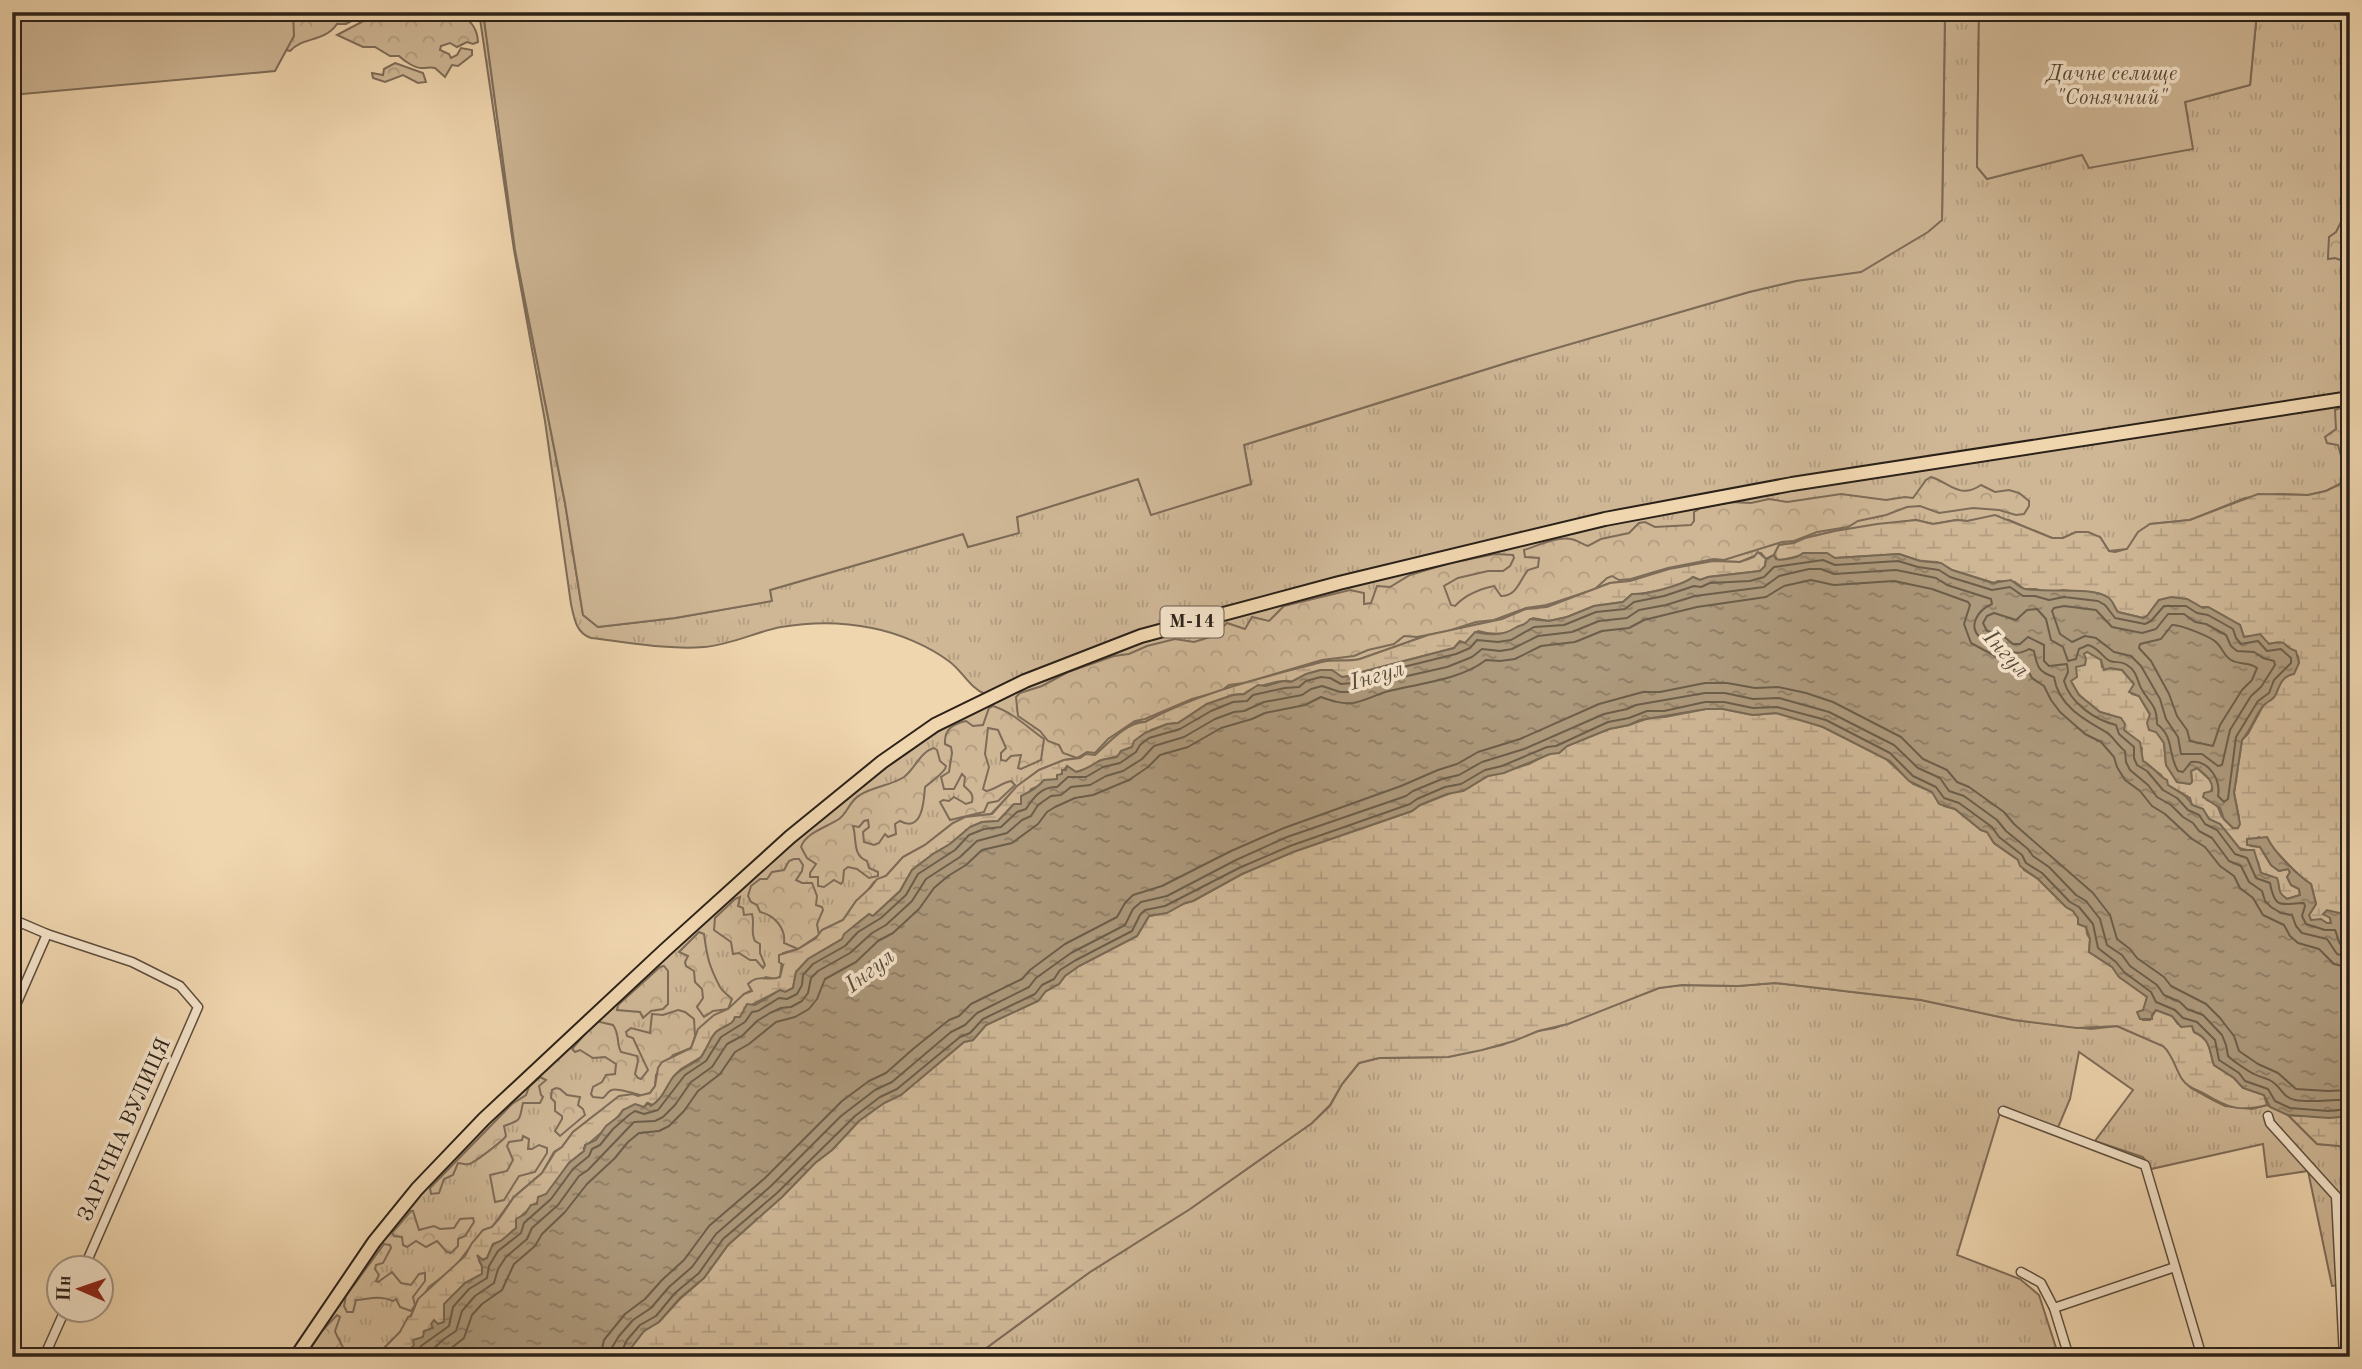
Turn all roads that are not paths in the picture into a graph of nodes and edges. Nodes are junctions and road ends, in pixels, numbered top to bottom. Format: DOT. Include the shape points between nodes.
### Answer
graph roads {
  1 [pos="2350,398"];
  2 [pos="12,919"];
  3 [pos="47,934"];
  4 [pos="12,1014"];
  5 [pos="2003,1111"];
  6 [pos="2268,1116"];
  7 [pos="2336,1196"];
  8 [pos="2350,1217"];
  9 [pos="89,1254"];
  10 [pos="2175,1267"];
  11 [pos="2021,1272"];
  12 [pos="2054,1307"];
  13 [pos="59,1324"];
  14 [pos="44,1357"];
  15 [pos="296,1357"];
  16 [pos="2069,1357"];
  17 [pos="2202,1357"];
  18 [pos="2344,1357"];
  1 -- 15 [label="highway, М-14" via="1792,484 1605,519 1141,636 1025,681 935,725 882,762 790,837 594,1016 417,1189 374,1242"];
  2 -- 3 [label="street"];
  3 -- 4 [label="street"];
  3 -- 9 [label="street, ЗАРІЧНА ВУЛИЦЯ" via="132,962 180,986 198,1007"];
  5 -- 10 [label="street" via="2146,1165"];
  6 -- 7 [label="street"];
  7 -- 8 [label="street"];
  7 -- 18 [label="street"];
  10 -- 12 [label="street"];
  10 -- 17 [label="street"];
  11 -- 12 [label="street" via="2041,1283"];
  12 -- 16 [label="street"];
  13 -- 14 [label="street"];
}
